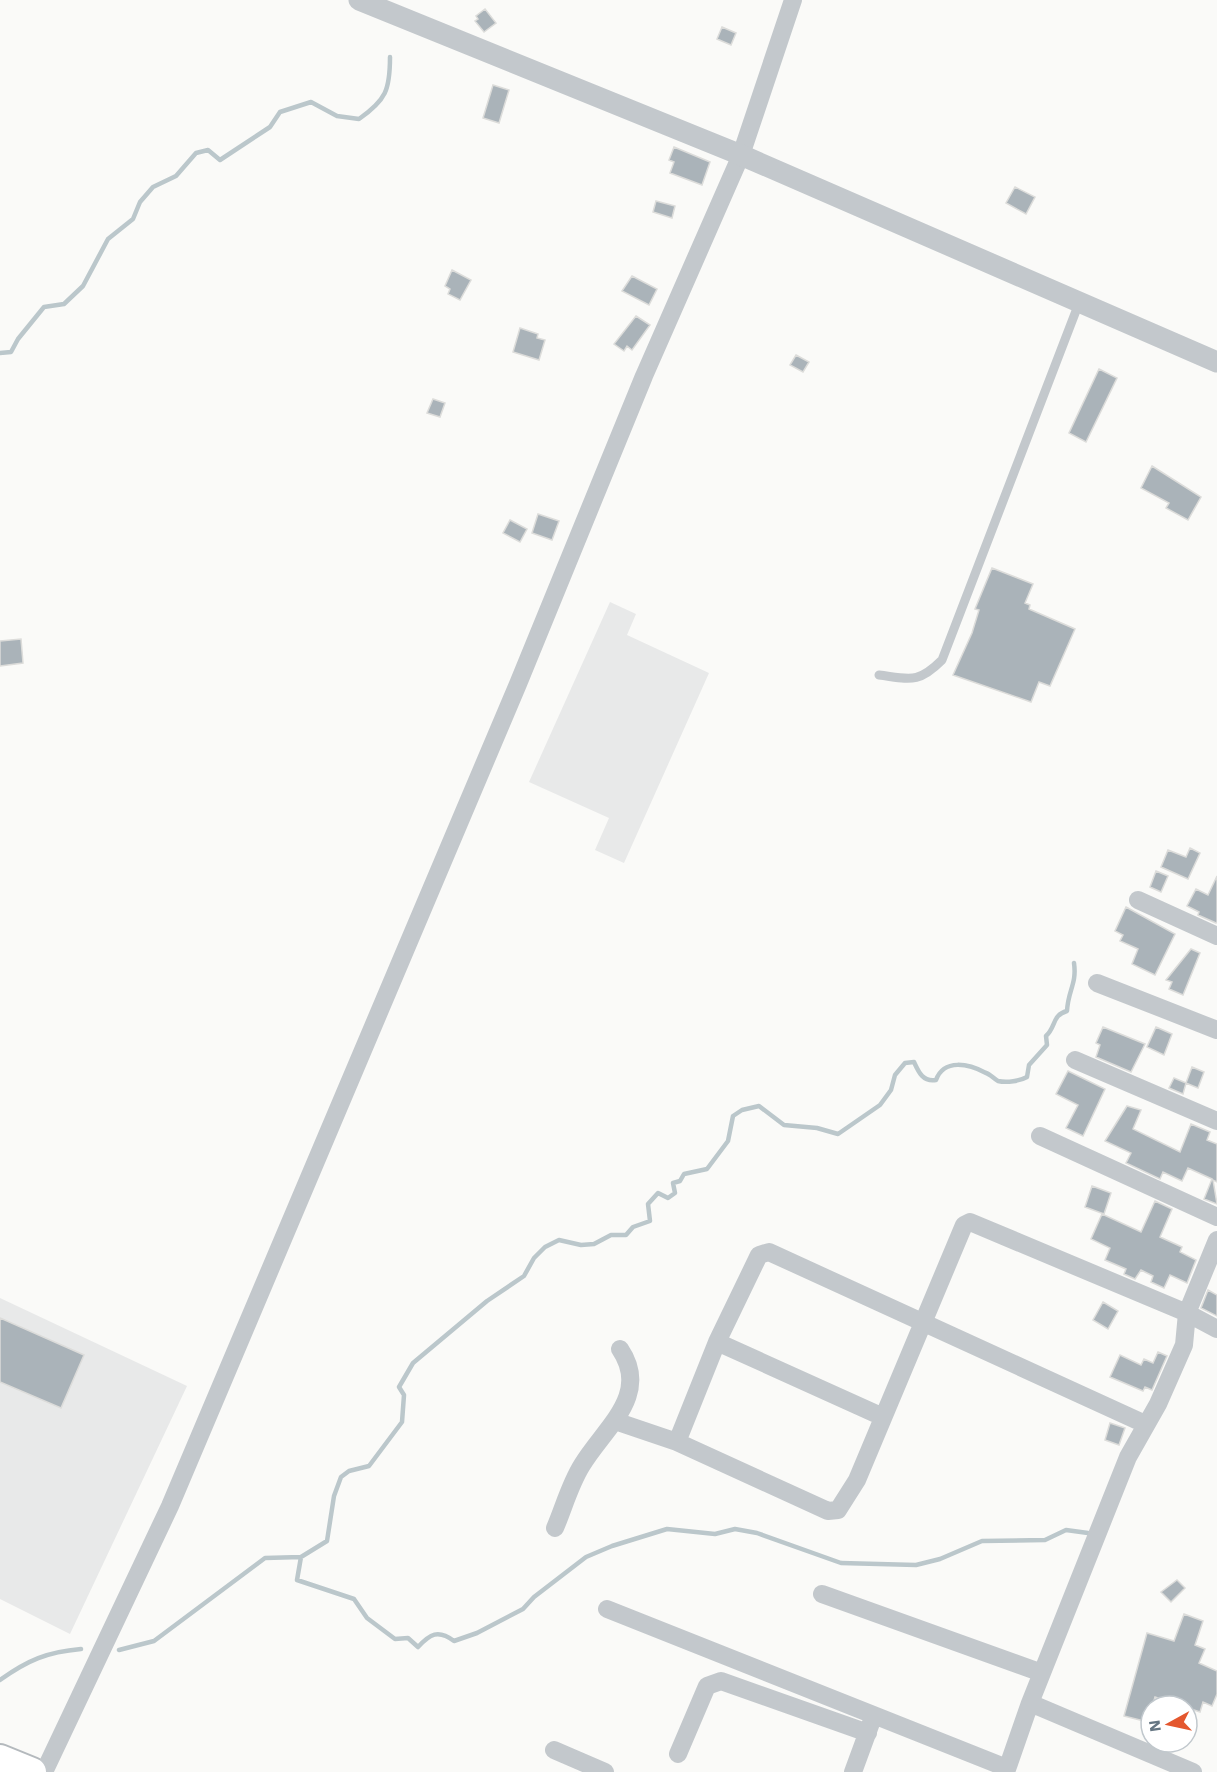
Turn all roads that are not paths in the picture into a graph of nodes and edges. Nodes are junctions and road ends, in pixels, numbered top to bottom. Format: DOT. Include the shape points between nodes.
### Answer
graph roads {
  1 [pos="359,0"];
  2 [pos="793,0"];
  3 [pos="741,155"];
  4 [pos="1079,303"];
  5 [pos="1217,362"];
  6 [pos="879,675"];
  7 [pos="1138,900"];
  8 [pos="1217,936"];
  9 [pos="1097,983"];
  10 [pos="1217,1030"];
  11 [pos="1075,1060"];
  12 [pos="1217,1121"];
  13 [pos="1040,1136"];
  14 [pos="1217,1217"];
  15 [pos="1217,1240"];
  16 [pos="1187,1313"];
  17 [pos="923,1324"];
  18 [pos="1217,1329"];
  19 [pos="717,1342"];
  20 [pos="620,1349"];
  21 [pos="883,1417"];
  22 [pos="615,1421"];
  23 [pos="1145,1424"];
  24 [pos="677,1442"];
  25 [pos="555,1528"];
  26 [pos="822,1594"];
  27 [pos="607,1609"];
  28 [pos="1042,1673"];
  29 [pos="1030,1703"];
  30 [pos="874,1715"];
  31 [pos="868,1733"];
  32 [pos="554,1750"];
  33 [pos="678,1754"];
  34 [pos="0,1759"];
  35 [pos="1006,1770"];
  36 [pos="32,1772"];
  37 [pos="44,1772"];
  38 [pos="604,1772"];
  39 [pos="853,1772"];
  40 [pos="1193,1772"];
  1 -- 3 [label="street"];
  2 -- 3 [label="street"];
  3 -- 4 [label="street"];
  3 -- 37 [label="street" via="644,376 170,1506"];
  4 -- 5 [label="street"];
  4 -- 6 [label="lane" via="942,660 927,675 914,680"];
  7 -- 8 [label="street"];
  9 -- 10 [label="street"];
  11 -- 12 [label="street"];
  13 -- 14 [label="street"];
  15 -- 16 [label="street"];
  16 -- 17 [label="street" via="970,1222 964,1224"];
  16 -- 18 [label="street"];
  16 -- 23 [label="street" via="1184,1345"];
  17 -- 19 [label="street" via="764,1252 759,1255"];
  17 -- 21 [label="street"];
  17 -- 23 [label="street"];
  19 -- 21 [label="street"];
  19 -- 24 [label="street"];
  20 -- 22 [label="street" via="630,1363 632,1378"];
  21 -- 24 [label="street" via="857,1480 842,1507 834,1511"];
  22 -- 24 [label="street"];
  22 -- 25 [label="street" via="583,1464"];
  23 -- 28 [label="street" via="1128,1457"];
  26 -- 28 [label="street"];
  27 -- 30 [label="street"];
  28 -- 29 [label="street"];
  29 -- 35 [label="street"];
  29 -- 40 [label="street"];
  30 -- 31 [label="street"];
  30 -- 35 [label="street"];
  31 -- 33 [label="street" via="721,1681 707,1686"];
  31 -- 39 [label="street"];
  32 -- 38 [label="street"];
  34 -- 36 [label="highway"];
}
